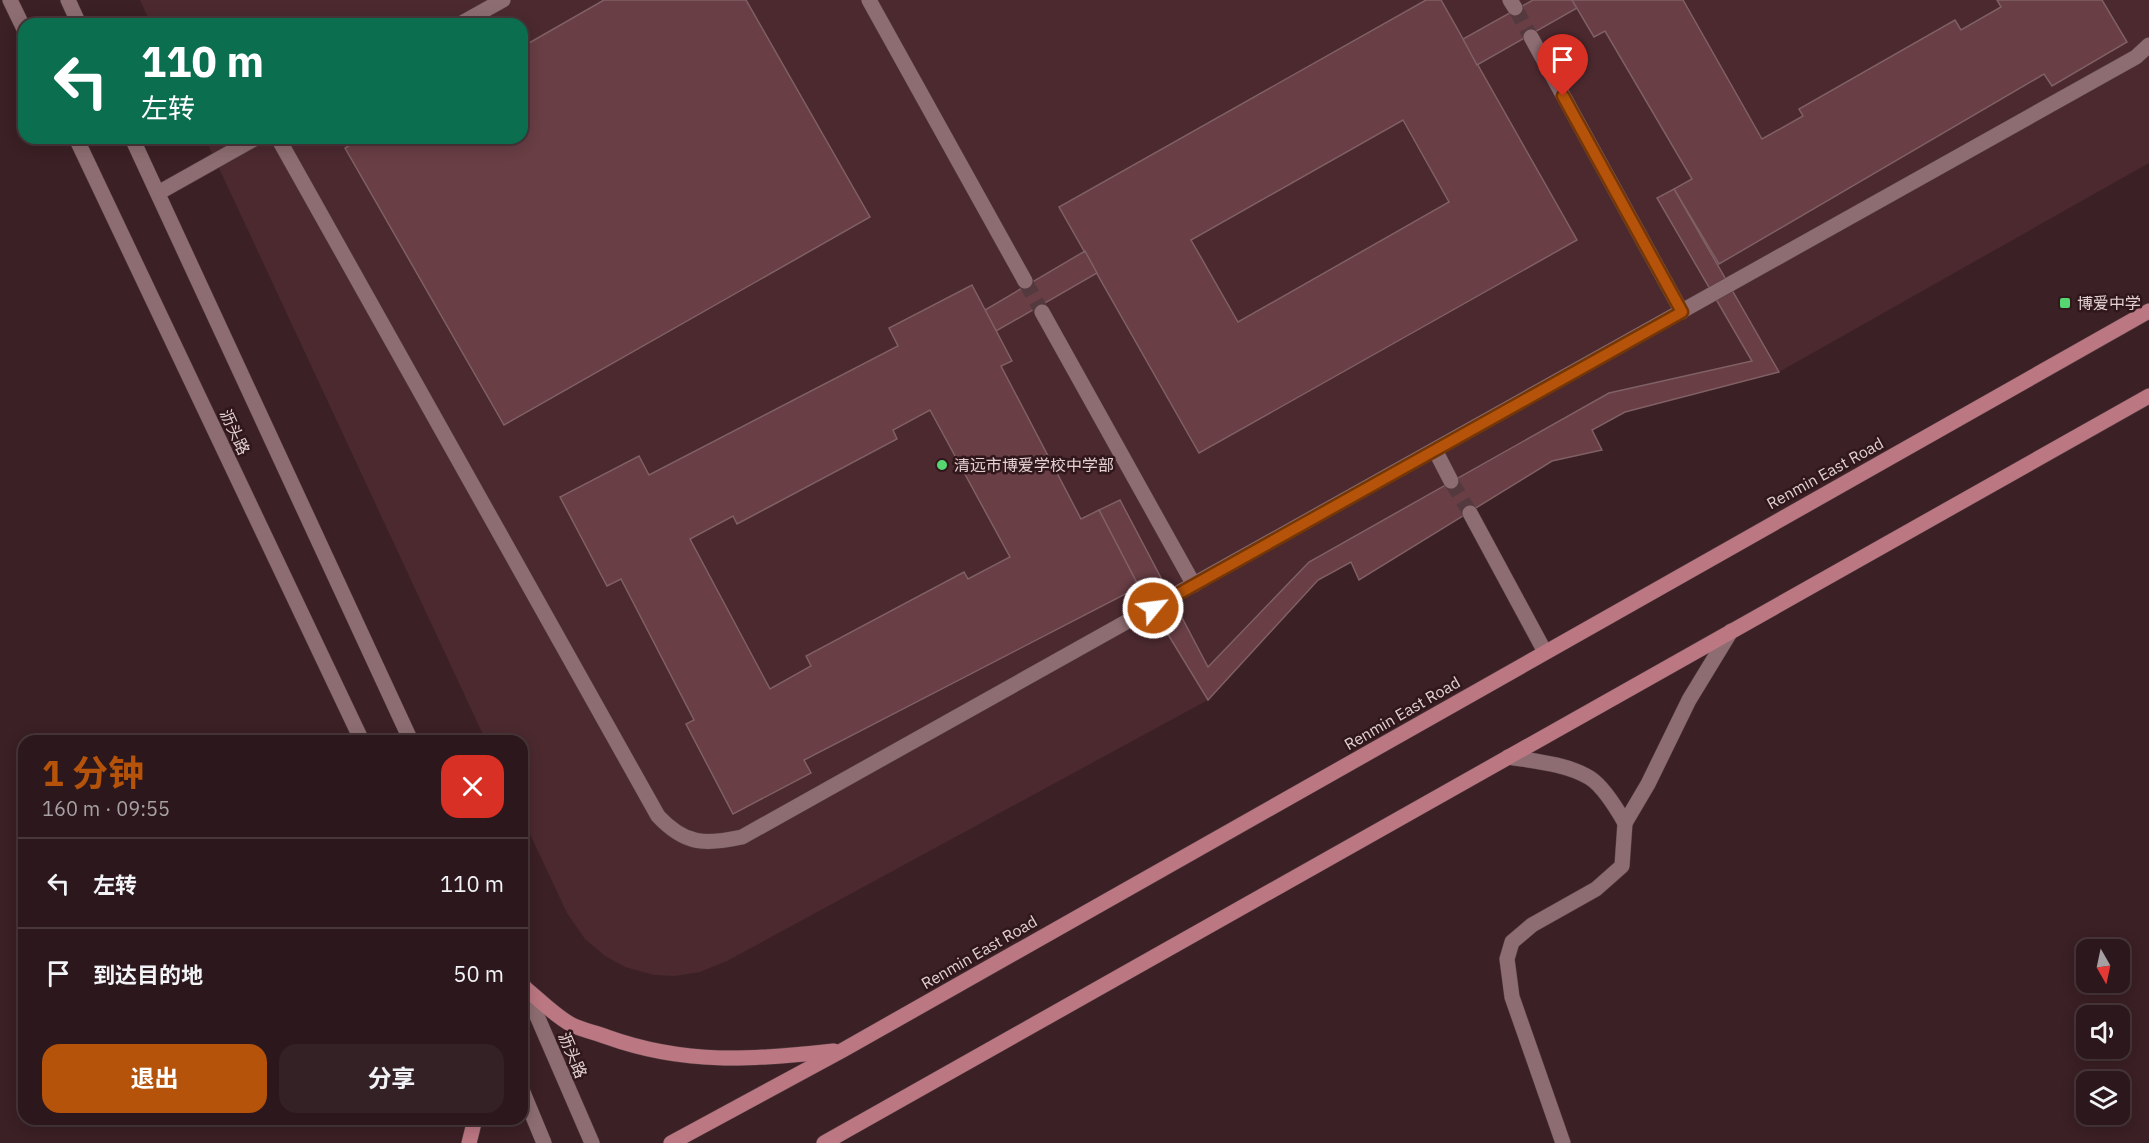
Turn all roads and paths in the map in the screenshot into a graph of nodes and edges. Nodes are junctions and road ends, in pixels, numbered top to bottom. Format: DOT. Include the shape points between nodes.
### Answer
graph roads {
  1 [pos="10,0"];
  2 [pos="68,0"];
  3 [pos="503,0"];
  4 [pos="869,0"];
  5 [pos="19,18"];
  6 [pos="76,18"];
  7 [pos="471,18"];
  8 [pos="1531,37"];
  9 [pos="2149,45"];
  10 [pos="79,144"];
  11 [pos="135,144"];
  12 [pos="246,144"];
  13 [pos="281,144"];
  14 [pos="158,194"];
  15 [pos="1025,280"];
  16 [pos="2149,311"];
  17 [pos="1042,312"];
  18 [pos="1682,312"];
  19 [pos="2149,396"];
  20 [pos="1435,450"];
  21 [pos="1451,481"];
  22 [pos="1470,513"];
  23 [pos="1194,585"];
  24 [pos="1731,631"];
  25 [pos="1545,652"];
  26 [pos="359,735"];
  27 [pos="408,735"];
  28 [pos="1508,757"];
  29 [pos="1625,823"];
  30 [pos="528,989"];
  31 [pos="528,997"];
  32 [pos="843,1050"];
  33 [pos="528,1104"];
  34 [pos="474,1125"];
  35 [pos="469,1143"];
  36 [pos="544,1143"];
  37 [pos="591,1143"];
  38 [pos="671,1143"];
  39 [pos="824,1143"];
  40 [pos="1563,1143"];
  1 -- 5 [label="street"];
  2 -- 6 [label="street"];
  3 -- 7 [label="street"];
  4 -- 15 [label="street"];
  8 -- 18 [label="street"];
  9 -- 18 [label="street" via="2136,57"];
  10 -- 26 [label="street, 沥头路"];
  11 -- 14 [label="street, 沥头路"];
  12 -- 14 [label="street"];
  13 -- 23 [label="street" via="658,816 682,837 702,843 742,837"];
  14 -- 27 [label="street, 沥头路"];
  16 -- 25 [label="main road, Renmin East Road"];
  17 -- 23 [label="street"];
  18 -- 20 [label="street"];
  19 -- 24 [label="main road"];
  20 -- 21 [label="street"];
  20 -- 23 [label="street"];
  22 -- 25 [label="street"];
  24 -- 28 [label="main road"];
  24 -- 29 [label="street" via="1689,700"];
  25 -- 32 [label="main road, Renmin East Road"];
  28 -- 29 [label="street" via="1552,763 1591,779"];
  28 -- 39 [label="main road"];
  29 -- 40 [label="street" via="1622,867 1596,889 1532,925 1512,942 1507,959 1512,997"];
  30 -- 32 [label="main road" via="572,1024 636,1047 731,1059"];
  31 -- 37 [label="street, 沥头路"];
  32 -- 38 [label="main road, Renmin East Road"];
  33 -- 36 [label="street"];
  34 -- 35 [label="main road"];
}
